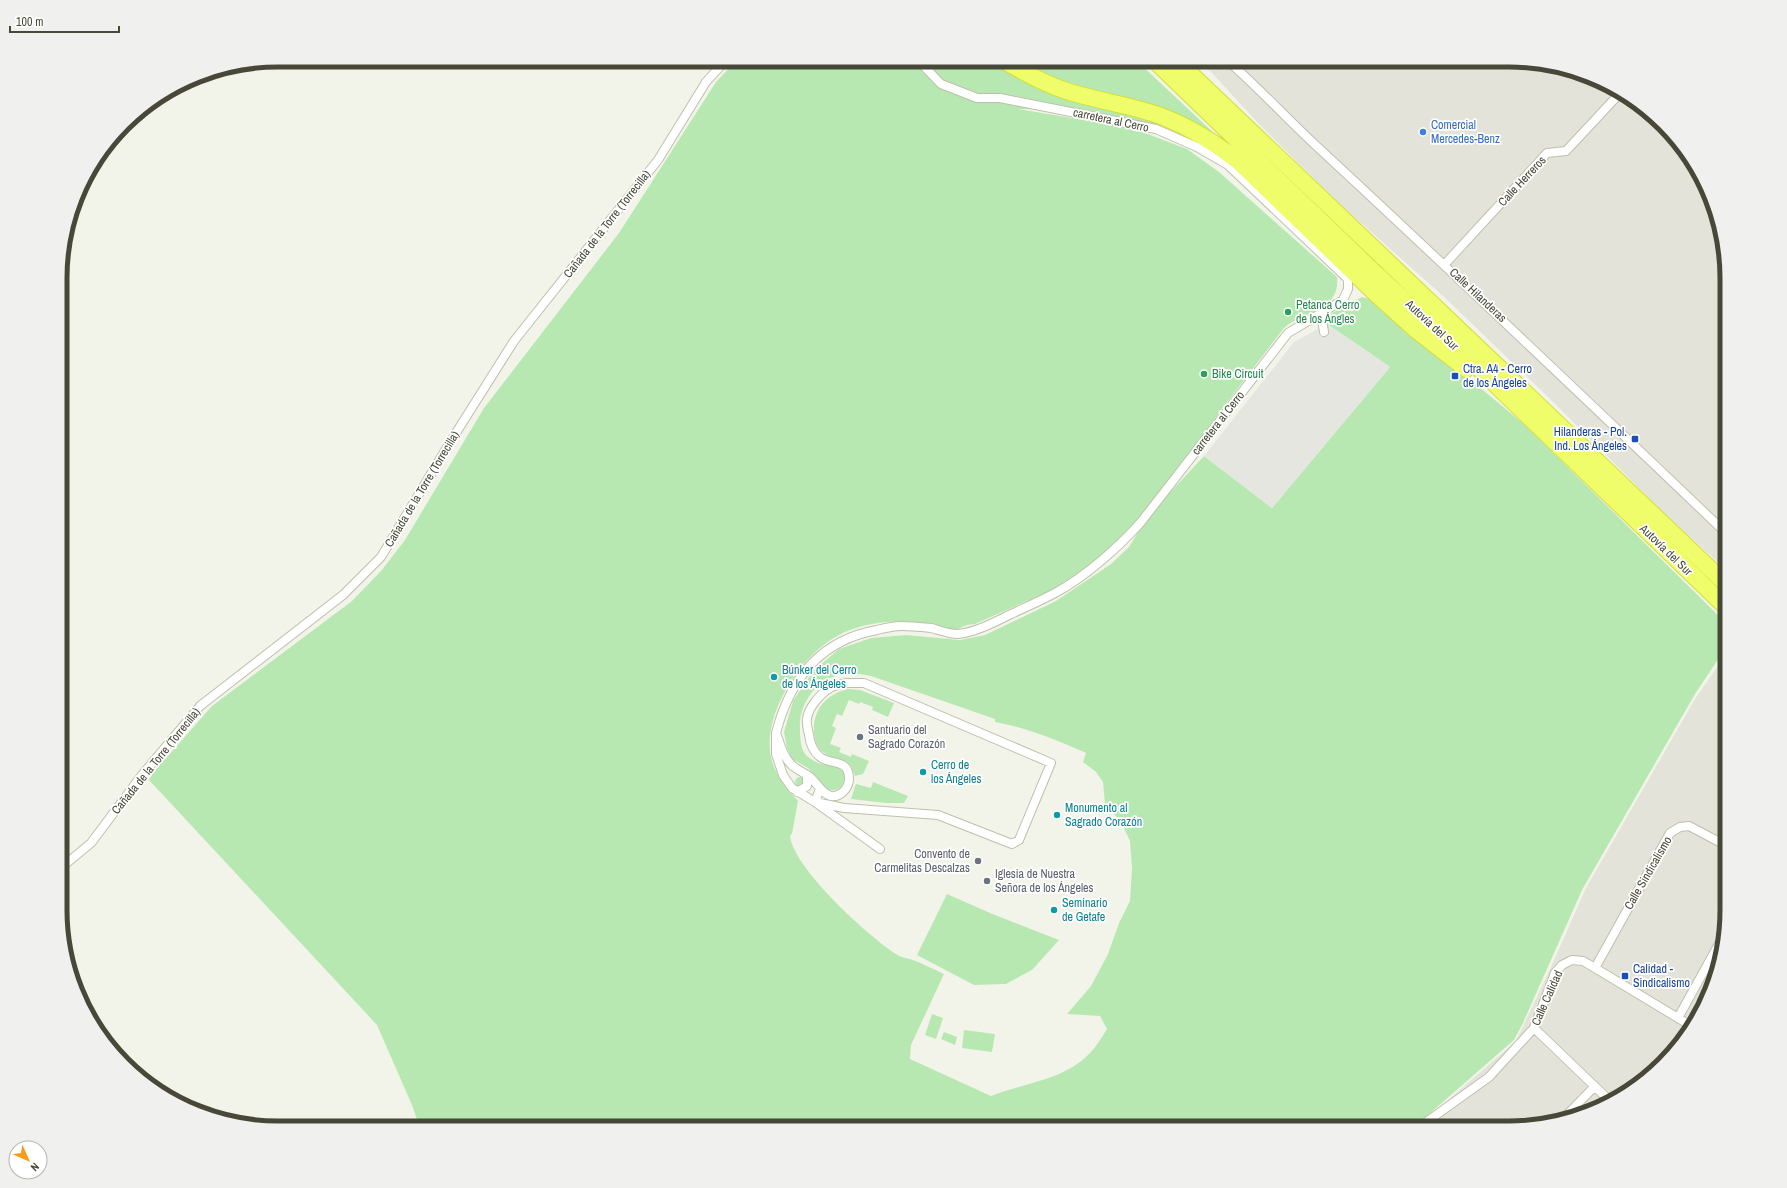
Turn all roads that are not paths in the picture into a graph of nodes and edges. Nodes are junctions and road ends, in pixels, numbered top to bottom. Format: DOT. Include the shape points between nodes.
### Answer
graph roads {
  1 [pos="720,67"];
  2 [pos="925,67"];
  3 [pos="1015,67"];
  4 [pos="1161,67"];
  5 [pos="1183,67"];
  6 [pos="1197,67"];
  7 [pos="1235,67"];
  8 [pos="1617,96"];
  9 [pos="1306,185"];
  10 [pos="1445,264"];
  11 [pos="1321,314"];
  12 [pos="1324,332"];
  13 [pos="1537,426"];
  14 [pos="1720,528"];
  15 [pos="1720,579"];
  16 [pos="1720,602"];
  17 [pos="776,733"];
  18 [pos="807,775"];
  19 [pos="820,789"];
  20 [pos="797,792"];
  21 [pos="815,802"];
  22 [pos="1720,843"];
  23 [pos="880,848"];
  24 [pos="67,863"];
  25 [pos="1717,947"];
  26 [pos="1595,968"];
  27 [pos="1678,1018"];
  28 [pos="1687,1023"];
  29 [pos="1534,1028"];
  30 [pos="1595,1086"];
  31 [pos="1606,1097"];
  32 [pos="1569,1112"];
  33 [pos="1428,1121"];
  1 -- 24 [label="street, Cañada de la Torre (Torrecilla)" via="706,82 658,160 514,341 381,557 343,595 200,706 142,775 91,843"];
  2 -- 11 [label="street, carretera al Cerro" via="941,84 978,98 1000,98 1156,129 1197,147 1228,165 1348,279 1348,289 1343,300"];
  3 -- 13 [label="highway" via="1066,91 1160,116 1221,147 1416,330"];
  4 -- 13 [label="highway, Autovía del Sur"];
  5 -- 9 [label="highway, Autovía del Sur"];
  6 -- 9 [label="highway" via="1287,156"];
  7 -- 10 [label="street, Calle Hilanderas"];
  8 -- 10 [label="street, Calle Herreros" via="1566,151 1547,153"];
  9 -- 15 [label="highway, Autovía del Sur"];
  10 -- 14 [label="street, Calle Hilanderas"];
  11 -- 12 [label="street"];
  11 -- 17 [label="street, carretera al Cerro" via="1288,333 1141,522 1095,566 1056,593 981,628 957,634 930,628 899,626 866,632 842,641 826,650 806,668 790,692"];
  13 -- 16 [label="highway, Autovía del Sur"];
  17 -- 18 [label="street" via="790,764"];
  17 -- 20 [label="street, carretera al Cerro" via="776,754 783,775"];
  18 -- 19 [label="street"];
  18 -- 20 [label="street" via="807,786"];
  19 -- 21 [label="street"];
  19 -- 21 [label="street" via="824,794 832,796 840,794 848,788 848,772 838,761 827,761 819,756 811,746 806,719 814,704 830,688 847,683 864,683 1051,763 1019,840 1012,844 938,815 844,808"];
  20 -- 21 [label="street"];
  21 -- 23 [label="street"];
  22 -- 26 [label="street, Calle Sindicalismo" via="1689,826 1680,827 1670,833"];
  25 -- 27 [label="street"];
  26 -- 27 [label="street, Calle Calidad"];
  26 -- 29 [label="street, Calle Calidad" via="1583,961 1572,960 1562,965 1555,973"];
  27 -- 28 [label="street, Calle Calidad"];
  29 -- 30 [label="street"];
  29 -- 33 [label="street, Calle Calidad" via="1489,1077"];
  30 -- 31 [label="street"];
  30 -- 32 [label="street"];
}
